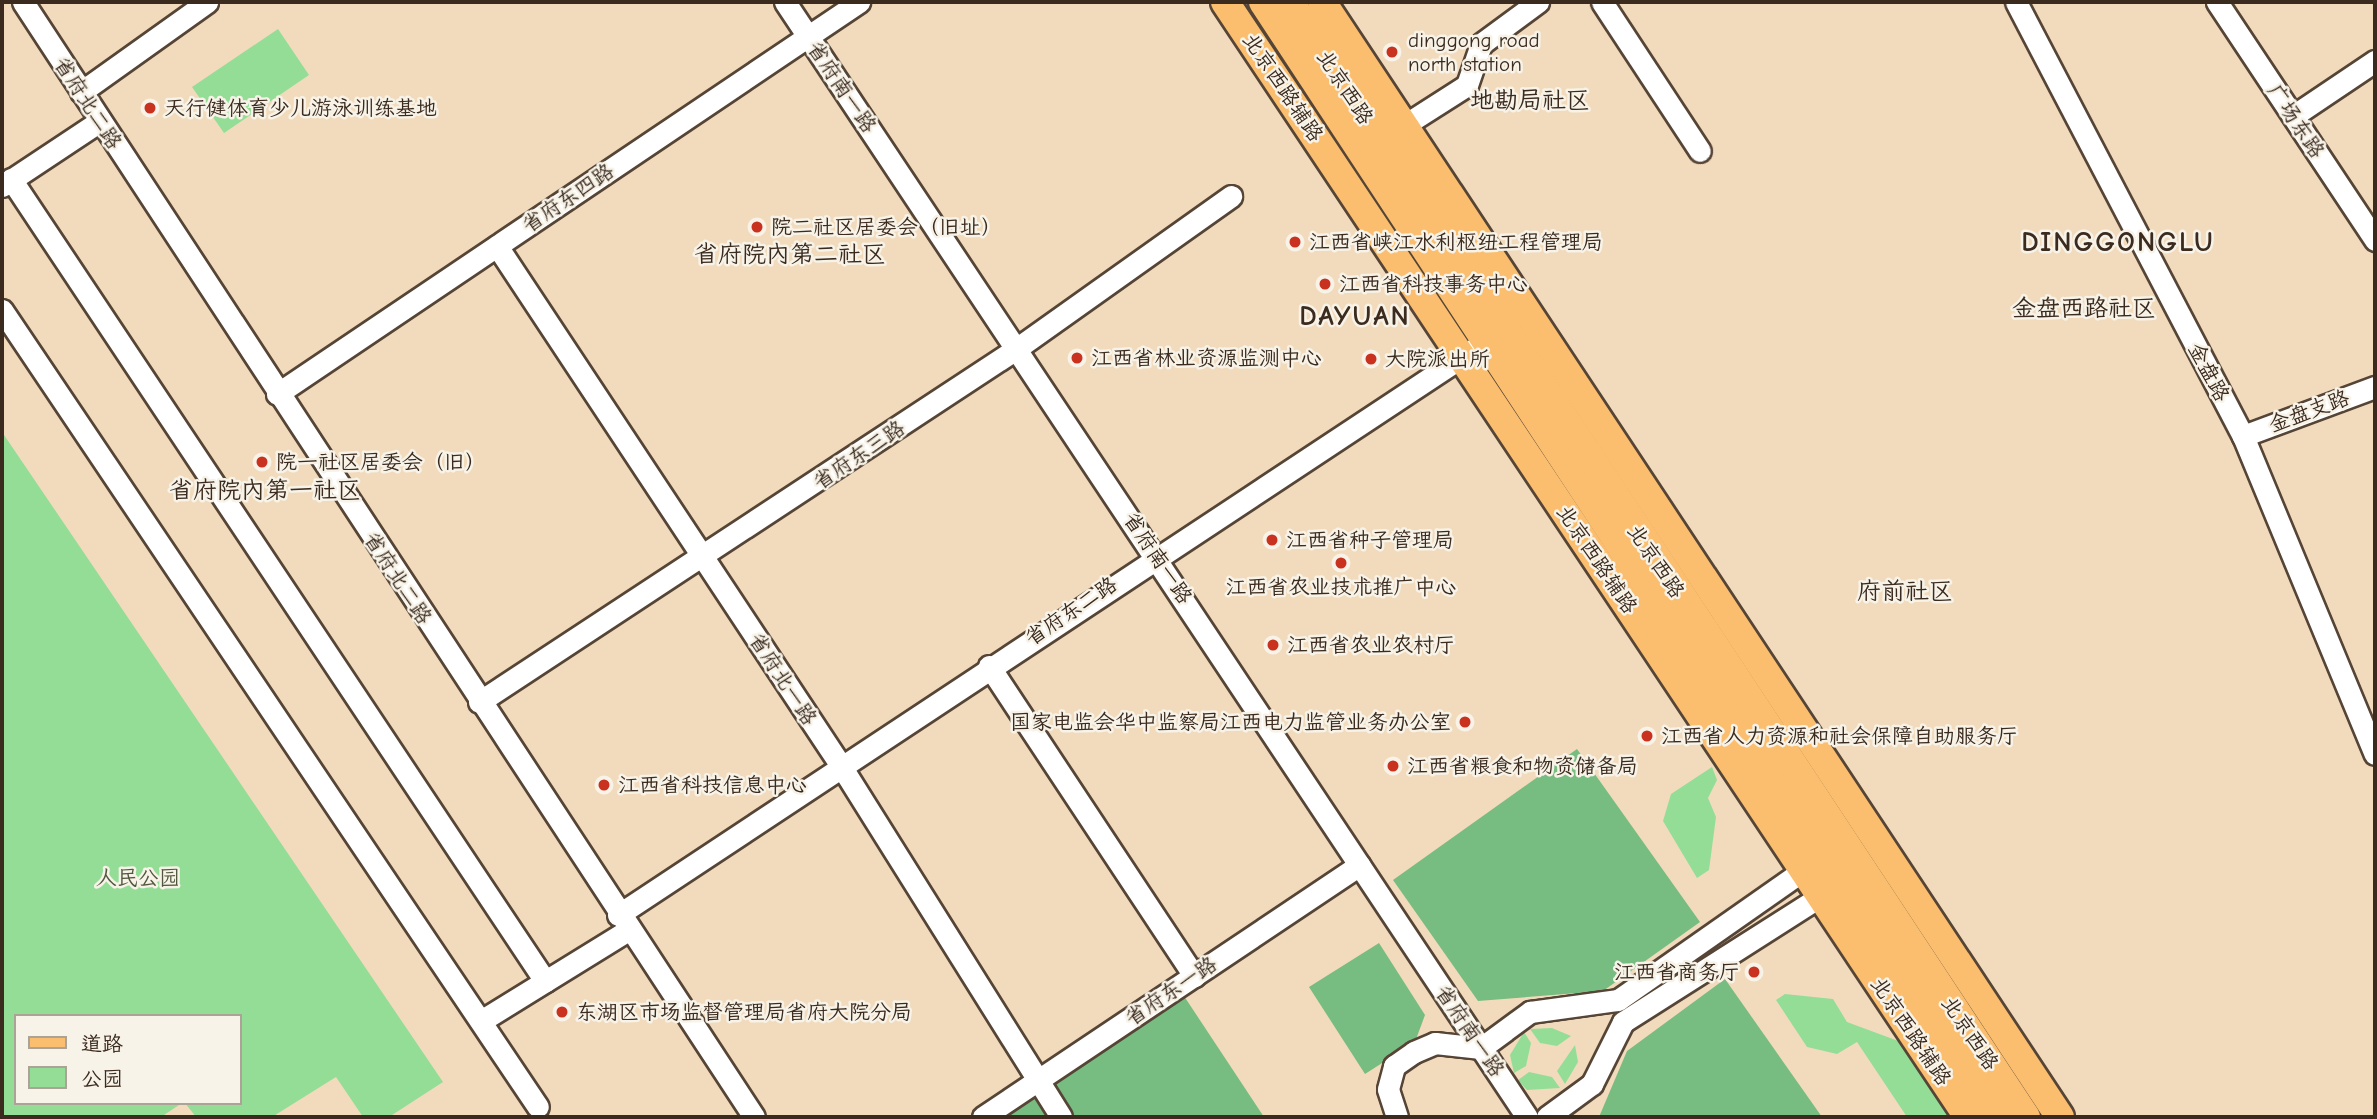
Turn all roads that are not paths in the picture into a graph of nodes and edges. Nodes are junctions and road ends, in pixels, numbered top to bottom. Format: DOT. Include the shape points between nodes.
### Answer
graph roads {
  1 [pos="23,2"];
  2 [pos="207,2"];
  3 [pos="785,2"];
  4 [pos="859,2"];
  5 [pos="1226,2"];
  6 [pos="1263,2"];
  7 [pos="1290,2"];
  8 [pos="1322,2"];
  9 [pos="1538,2"];
  10 [pos="1602,2"];
  11 [pos="2016,2"];
  12 [pos="2217,2"];
  13 [pos="808,36"];
  14 [pos="2375,61"];
  15 [pos="81,92"];
  16 [pos="2293,116"];
  17 [pos="100,121"];
  18 [pos="1404,126"];
  19 [pos="1700,151"];
  20 [pos="7,183"];
  21 [pos="1231,196"];
  22 [pos="2375,240"];
  23 [pos="497,246"];
  24 [pos="2,310"];
  25 [pos="1528,314"];
  26 [pos="1483,343"];
  27 [pos="1016,349"];
  28 [pos="2375,387"];
  29 [pos="277,394"];
  30 [pos="2243,436"];
  31 [pos="1156,555"];
  32 [pos="704,559"];
  33 [pos="989,666"];
  34 [pos="479,702"];
  35 [pos="2375,754"];
  36 [pos="841,766"];
  37 [pos="1814,863"];
  38 [pos="1360,865"];
  39 [pos="1832,889"];
  40 [pos="623,922"];
  41 [pos="1194,976"];
  42 [pos="545,981"];
  43 [pos="489,1016"];
  44 [pos="1481,1048"];
  45 [pos="1037,1081"];
  46 [pos="538,1107"];
  47 [pos="754,1117"];
  48 [pos="983,1117"];
  49 [pos="1061,1117"];
  50 [pos="1396,1117"];
  51 [pos="1527,1117"];
  52 [pos="1548,1117"];
  53 [pos="1968,1117"];
  54 [pos="1996,1117"];
  55 [pos="2026,1117"];
  56 [pos="2060,1117"];
  1 -- 15 [label="street, 省府北二路"];
  2 -- 15 [label="street"];
  3 -- 13 [label="street, 省府南一路"];
  4 -- 13 [label="street, 省府东四路"];
  5 -- 26 [label="main road, 北京西路辅路"];
  6 -- 26 [label="main road, 北京西路"];
  7 -- 26 [label="main road, 北京西路"];
  8 -- 18 [label="main road"];
  9 -- 18 [label="street" via="1481,44 1467,85"];
  10 -- 19 [label="street"];
  11 -- 30 [label="street, 金盘路"];
  12 -- 16 [label="street, 广场东路"];
  13 -- 23 [label="street, 省府东四路"];
  13 -- 27 [label="street, 省府南一路"];
  14 -- 16 [label="street"];
  15 -- 17 [label="street, 省府北二路"];
  16 -- 22 [label="street, 广场东路"];
  17 -- 20 [label="street"];
  17 -- 29 [label="street, 省府北二路"];
  18 -- 25 [label="main road"];
  20 -- 42 [label="street"];
  21 -- 27 [label="street, 省府东三路"];
  23 -- 29 [label="street, 省府东四路"];
  23 -- 32 [label="street, 省府北一路"];
  24 -- 46 [label="street"];
  25 -- 26 [label="street, 省府东二路"];
  25 -- 56 [label="main road"];
  26 -- 31 [label="street, 省府东二路"];
  26 -- 37 [label="main road, 北京西路"];
  26 -- 55 [label="main road, 北京西路"];
  27 -- 31 [label="street, 省府南一路"];
  27 -- 32 [label="street, 省府东三路"];
  28 -- 30 [label="street, 金盘支路"];
  29 -- 34 [label="street, 省府北二路"];
  30 -- 35 [label="street, 金盘路"];
  31 -- 33 [label="street, 省府东二路"];
  31 -- 38 [label="street, 省府南一路"];
  32 -- 34 [label="street, 省府东三路"];
  32 -- 36 [label="street, 省府北一路"];
  33 -- 36 [label="street, 省府东二路"];
  33 -- 41 [label="street"];
  34 -- 40 [label="street, 省府北二路"];
  36 -- 40 [label="street, 省府东二路"];
  36 -- 45 [label="street, 省府北一路"];
  37 -- 39 [label="main road, 北京西路"];
  37 -- 44 [label="street" via="1618,1000 1530,1012"];
  38 -- 41 [label="street, 省府东一路"];
  38 -- 44 [label="street, 省府南一路"];
  39 -- 52 [label="street" via="1623,1022 1592,1084"];
  39 -- 53 [label="main road, 北京西路辅路"];
  39 -- 54 [label="main road, 北京西路"];
  40 -- 42 [label="street, 省府东二路"];
  40 -- 47 [label="street, 省府北二路"];
  41 -- 45 [label="street, 省府东一路"];
  42 -- 43 [label="street, 省府东二路"];
  44 -- 50 [label="street" via="1435,1043 1394,1066 1388,1089"];
  44 -- 51 [label="street, 省府南一路"];
  45 -- 48 [label="street, 省府东一路"];
  45 -- 49 [label="street, 省府北一路"];
}
